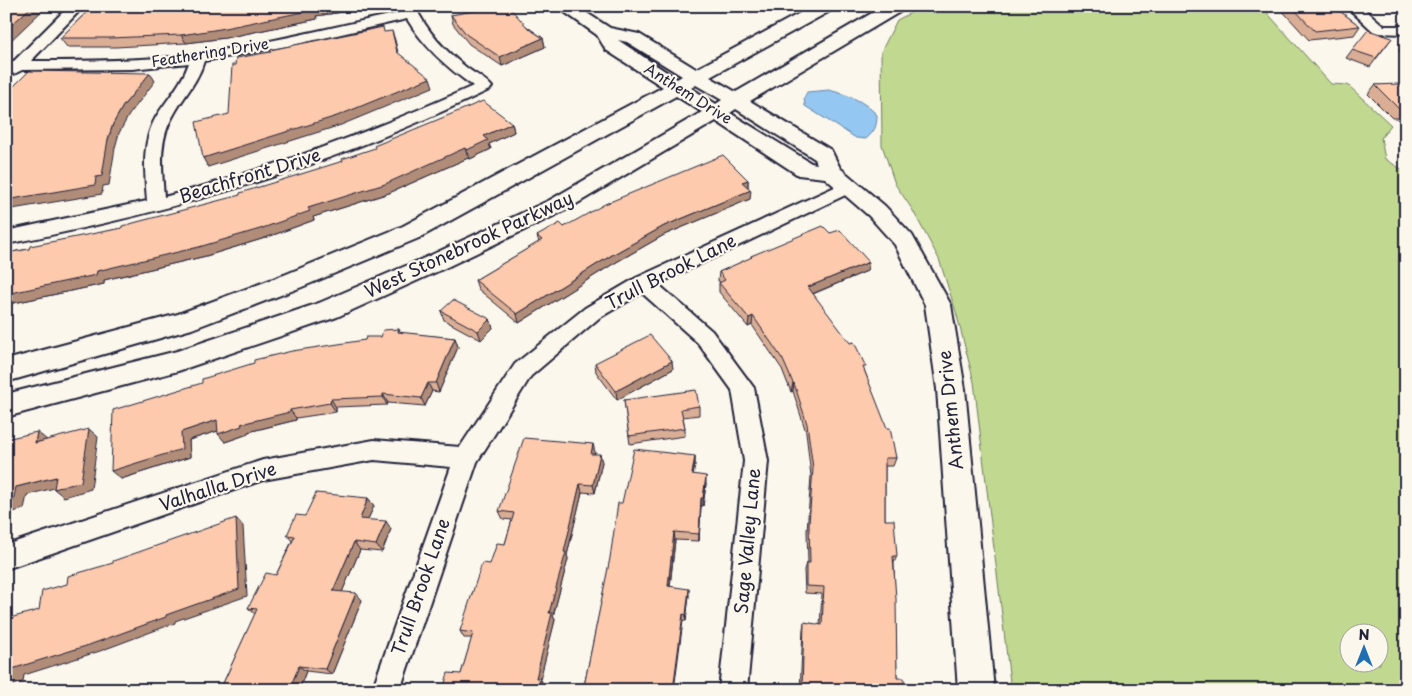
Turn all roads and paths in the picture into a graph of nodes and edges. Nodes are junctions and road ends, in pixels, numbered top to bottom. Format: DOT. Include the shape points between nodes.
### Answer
graph roads {
  1 [pos="77,6"];
  2 [pos="564,6"];
  3 [pos="826,6"];
  4 [pos="897,6"];
  5 [pos="1353,6"];
  6 [pos="410,10"];
  7 [pos="1406,30"];
  8 [pos="198,58"];
  9 [pos="12,65"];
  10 [pos="6,77"];
  11 [pos="686,82"];
  12 [pos="726,107"];
  13 [pos="840,179"];
  14 [pos="156,205"];
  15 [pos="6,238"];
  16 [pos="643,283"];
  17 [pos="6,371"];
  18 [pos="6,406"];
  19 [pos="466,458"];
  20 [pos="6,557"];
  21 [pos="386,690"];
  22 [pos="733,690"];
  23 [pos="976,690"];
  1 -- 9 [label="street"];
  2 -- 11 [label="street, Anthem Drive" via="604,32 612,46"];
  3 -- 11 [label="street, West Stonebrook Parkway"];
  4 -- 12 [label="street, West Stonebrook Parkway"];
  5 -- 7 [label="street" via="1380,30"];
  6 -- 8 [label="street, Feathering Drive" via="252,49"];
  6 -- 14 [label="street, Beachfront Drive" via="434,47 484,87 327,153"];
  8 -- 9 [label="street, Feathering Drive" via="124,65"];
  8 -- 14 [label="street" via="190,80 164,116 156,135"];
  9 -- 10 [label="street"];
  11 -- 12 [label="street, Anthem Drive"];
  11 -- 17 [label="street, West Stonebrook Parkway" via="402,236 182,322"];
  12 -- 13 [label="street, Anthem Drive" via="806,170"];
  12 -- 18 [label="street, West Stonebrook Parkway" via="558,205 328,310 178,361"];
  13 -- 16 [label="street, Trull Brook Lane"];
  13 -- 23 [label="street, Anthem Drive" via="877,211 904,241 938,305 951,389"];
  14 -- 15 [label="street, Beachfront Drive"];
  16 -- 19 [label="street, Trull Brook Lane" via="592,312 523,370"];
  16 -- 22 [label="street, Sage Valley Lane" via="705,337 743,388 756,461"];
  19 -- 20 [label="street, Valhalla Drive" via="374,450 263,470"];
  19 -- 21 [label="street, Trull Brook Lane"];
}
